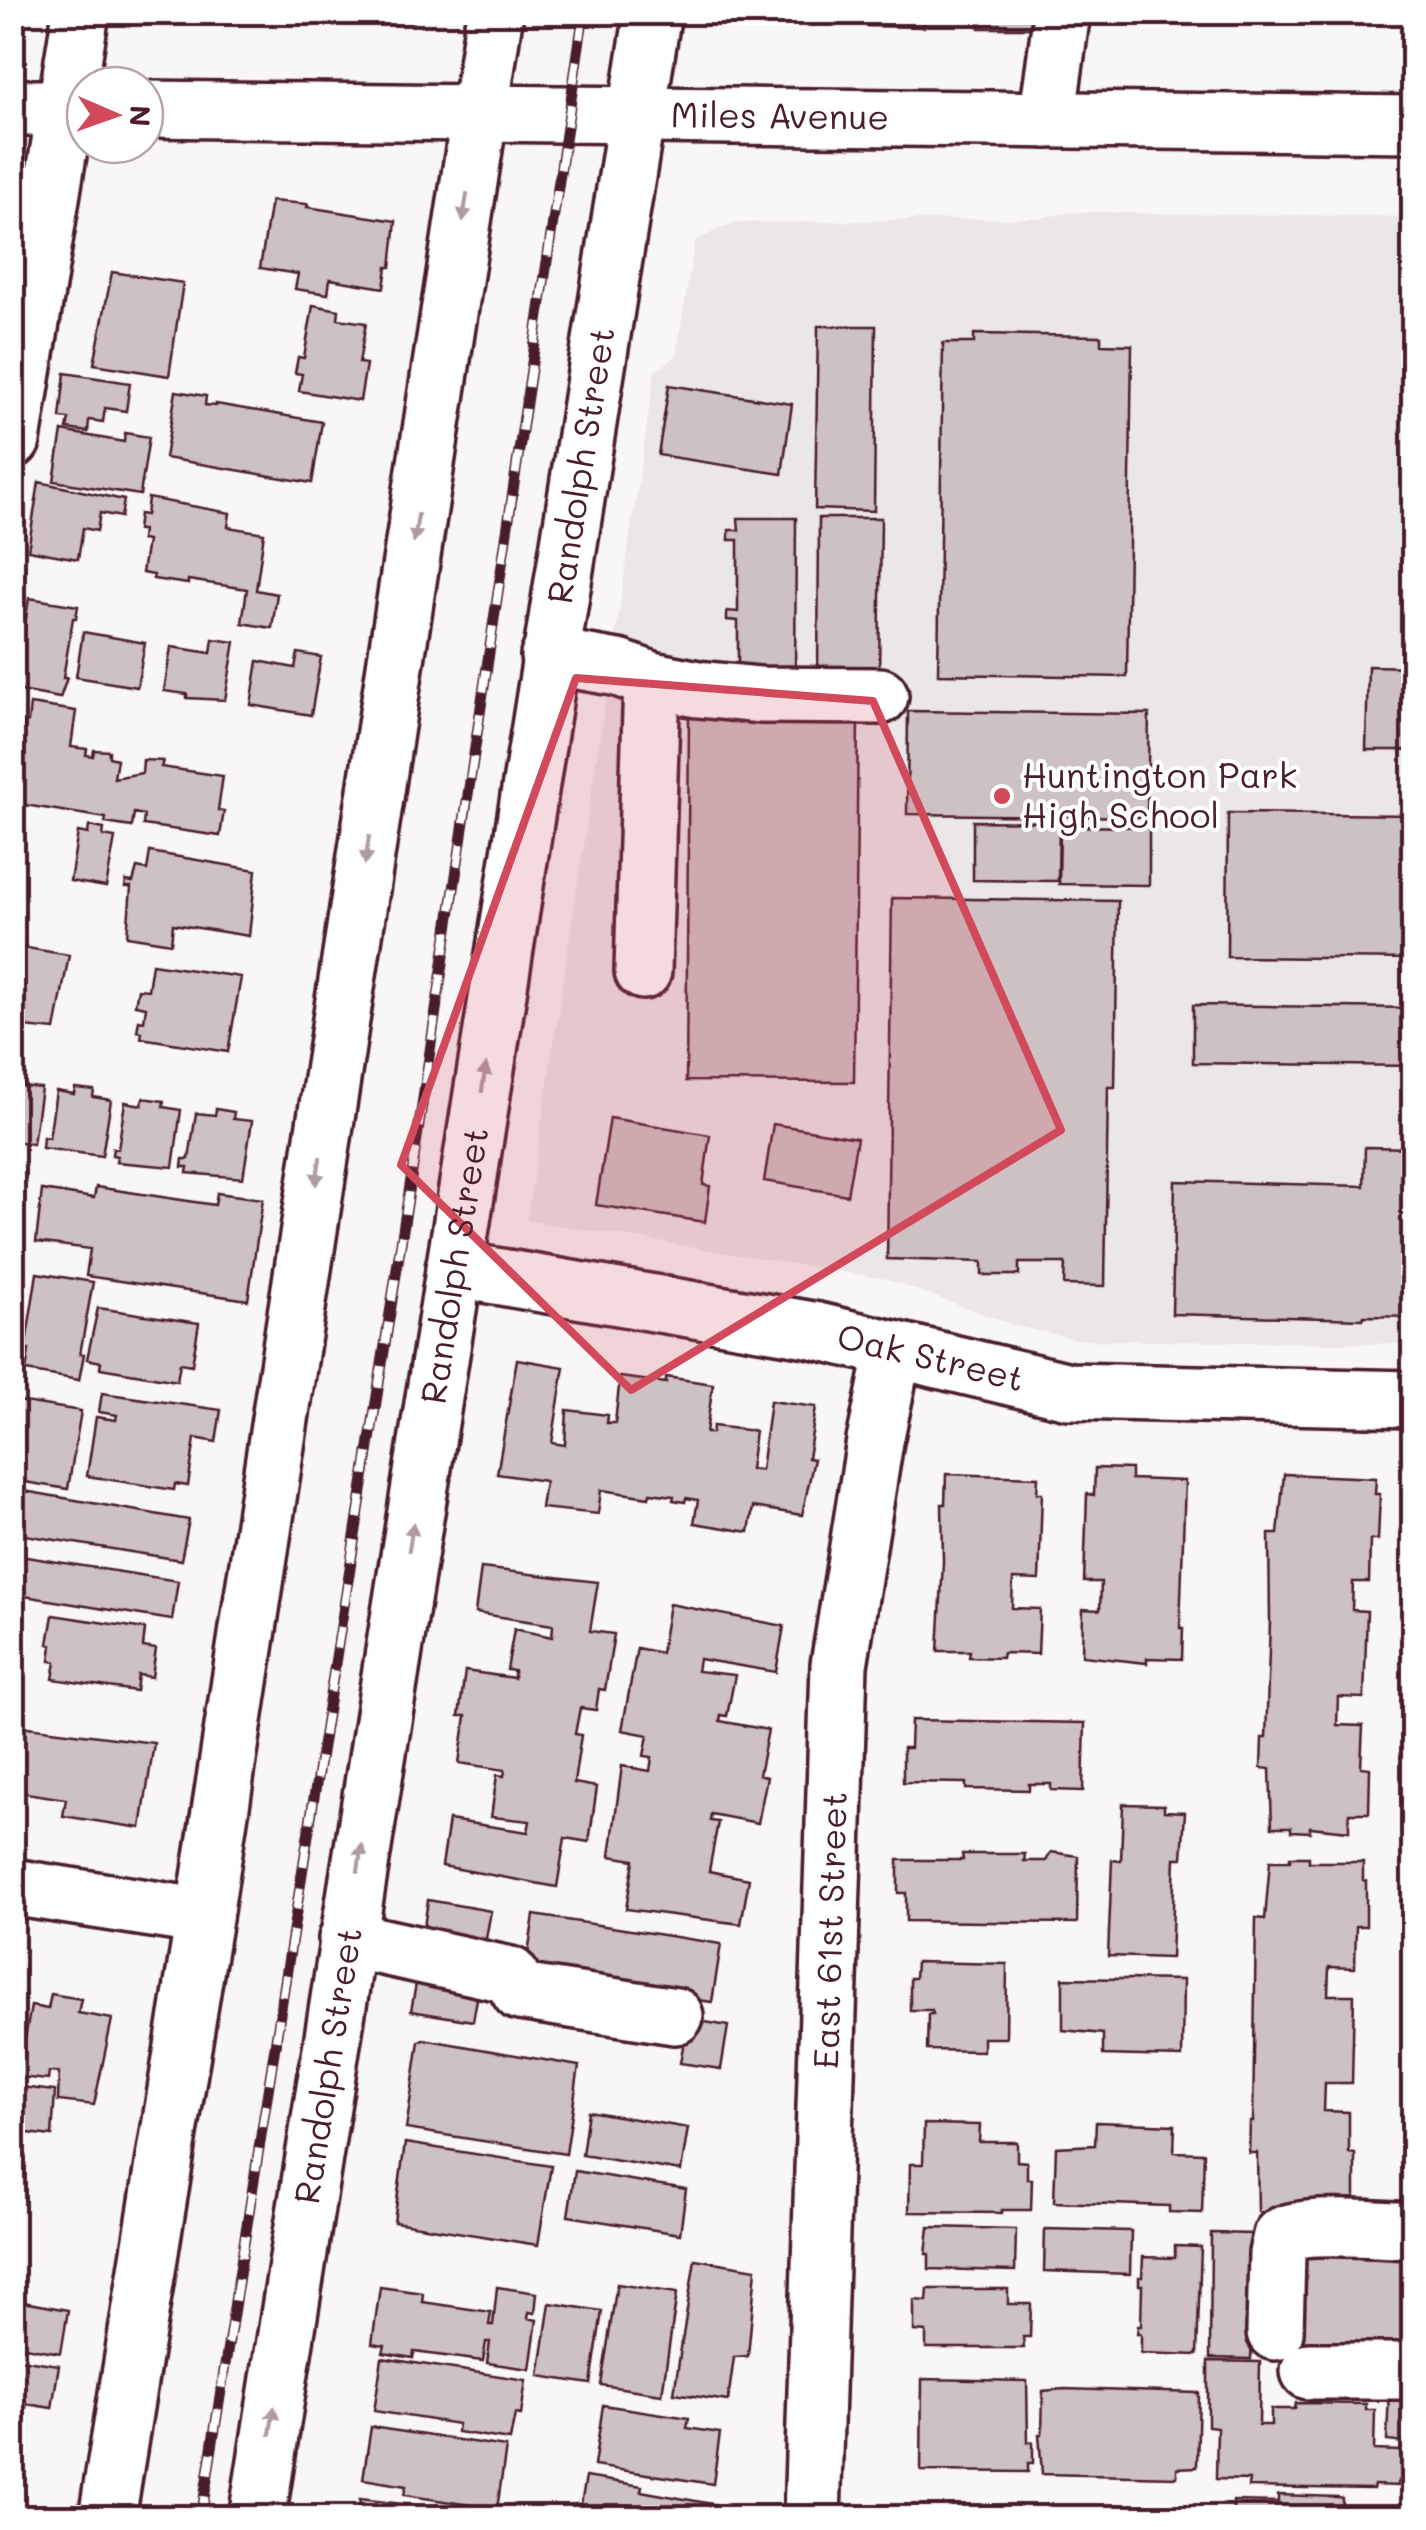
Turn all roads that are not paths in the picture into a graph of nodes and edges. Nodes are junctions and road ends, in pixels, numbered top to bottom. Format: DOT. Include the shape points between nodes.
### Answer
graph roads {
  1 [pos="81,12"];
  2 [pos="494,12"];
  3 [pos="652,12"];
  4 [pos="1062,12"];
  5 [pos="78,65"];
  6 [pos="12,108"];
  7 [pos="65,108"];
  8 [pos="165,109"];
  9 [pos="480,111"];
  10 [pos="638,116"];
  11 [pos="1047,120"];
  12 [pos="1414,124"];
  13 [pos="65,161"];
  14 [pos="12,440"];
  15 [pos="549,656"];
  16 [pos="652,680"];
  17 [pos="880,696"];
  18 [pos="643,971"];
  19 [pos="454,1269"];
  20 [pos="894,1350"];
  21 [pos="1414,1400"];
  22 [pos="12,1887"];
  23 [pos="204,1917"];
  24 [pos="347,1939"];
  25 [pos="675,2016"];
  26 [pos="1414,2231"];
  27 [pos="1414,2370"];
  28 [pos="107,2518"];
  29 [pos="256,2518"];
  30 [pos="812,2518"];
  1 -- 5 [label="street"];
  2 -- 9 [label="street"];
  3 -- 10 [label="street, Randolph Street"];
  4 -- 11 [label="street"];
  6 -- 7 [label="street"];
  8 -- 9 [label="street, Miles Avenue"];
  9 -- 10 [label="street, Miles Avenue"];
  9 -- 23 [label="street, one-way"];
  10 -- 11 [label="street, Miles Avenue"];
  10 -- 15 [label="street, Randolph Street"];
  11 -- 12 [label="street, Miles Avenue"];
  13 -- 14 [label="street"];
  15 -- 16 [label="street"];
  19 -- 15 [label="street, Randolph Street, one-way"];
  16 -- 17 [label="street" via="760,695"];
  16 -- 18 [label="street"];
  19 -- 20 [label="street, Oak Street" via="813,1330"];
  24 -- 19 [label="street, Randolph Street, one-way"];
  20 -- 21 [label="street, Oak Street" via="1069,1391"];
  20 -- 30 [label="street, East 61st Street" via="839,1665"];
  22 -- 23 [label="street"];
  23 -- 28 [label="street"];
  24 -- 25 [label="street" via="510,1975 520,1992"];
  29 -- 24 [label="street, Randolph Street, one-way"];
  26 -- 27 [label="street" via="1289,2231 1281,2236 1278,2254 1292,2352"];
}
